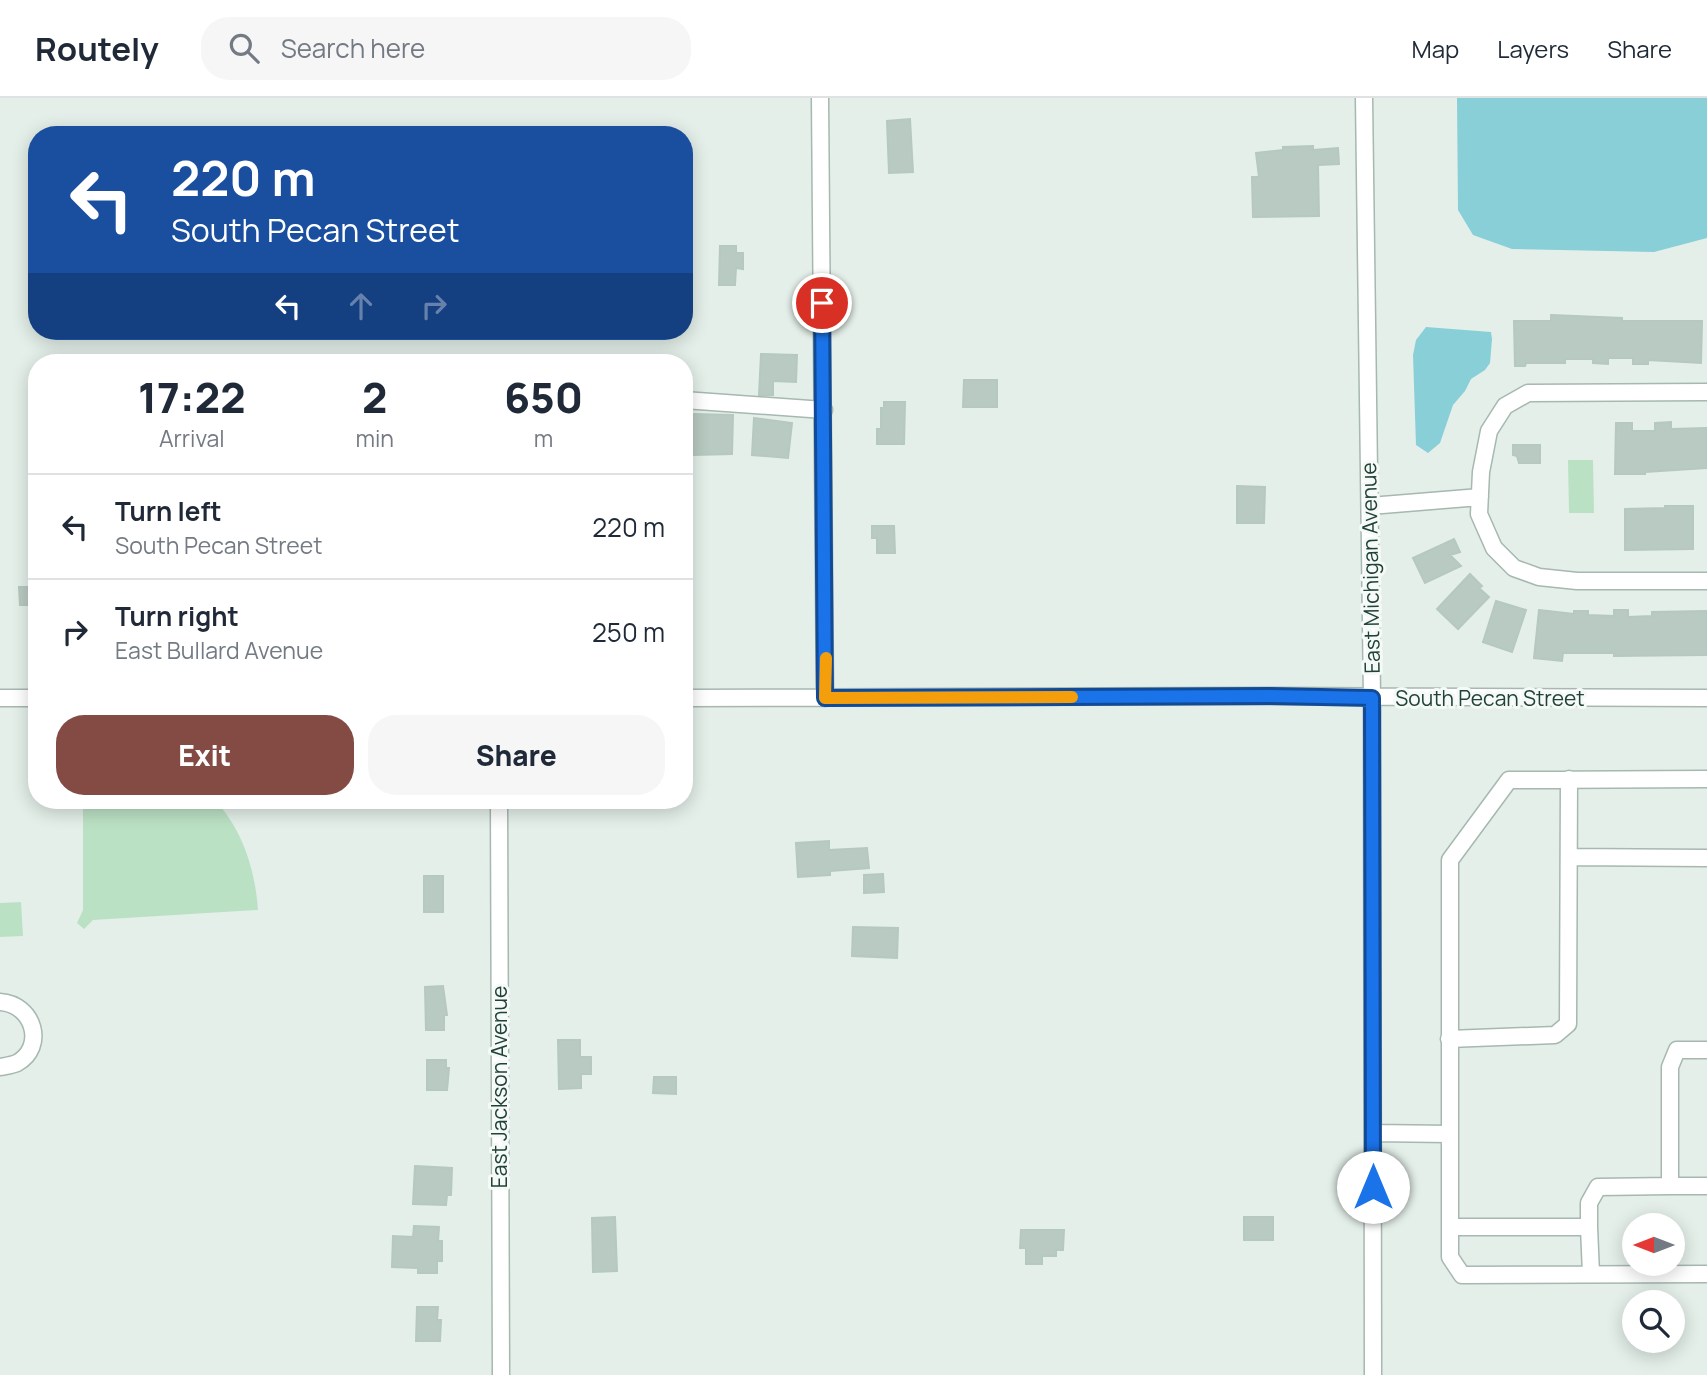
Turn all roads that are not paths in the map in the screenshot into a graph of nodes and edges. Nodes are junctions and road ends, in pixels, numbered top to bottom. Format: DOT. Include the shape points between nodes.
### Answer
graph roads {
  1 [pos="820,98"];
  2 [pos="1364,98"];
  3 [pos="1707,392"];
  4 [pos="693,401"];
  5 [pos="824,410"];
  6 [pos="1480,497"];
  7 [pos="1370,506"];
  8 [pos="1707,581"];
  9 [pos="0,698"];
  10 [pos="28,698"];
  11 [pos="693,698"];
  12 [pos="825,698"];
  13 [pos="1372,698"];
  14 [pos="1707,698"];
  15 [pos="1569,779"];
  16 [pos="1707,779"];
  17 [pos="499,809"];
  18 [pos="1569,856"];
  19 [pos="1707,858"];
  20 [pos="0,1002"];
  21 [pos="1449,1039"];
  22 [pos="1707,1050"];
  23 [pos="0,1067"];
  24 [pos="1373,1133"];
  25 [pos="1449,1134"];
  26 [pos="1670,1186"];
  27 [pos="1707,1186"];
  28 [pos="1450,1227"];
  29 [pos="1589,1227"];
  30 [pos="1591,1274"];
  31 [pos="1707,1274"];
  32 [pos="501,1375"];
  33 [pos="1373,1375"];
  1 -- 5 [label="street"];
  2 -- 7 [label="street, East Michigan Avenue"];
  3 -- 6 [label="street" via="1528,393 1506,406 1489,431"];
  4 -- 5 [label="street"];
  5 -- 12 [label="street"];
  6 -- 7 [label="street"];
  6 -- 8 [label="street" via="1479,514 1494,548 1514,568 1539,577 1577,581"];
  7 -- 13 [label="street, East Michigan Avenue"];
  9 -- 10 [label="street"];
  11 -- 12 [label="street, South Pecan Street"];
  12 -- 13 [label="street, South Pecan Street"];
  13 -- 14 [label="street, South Pecan Street"];
  13 -- 24 [label="street, East Michigan Avenue"];
  15 -- 16 [label="street"];
  15 -- 18 [label="street"];
  15 -- 21 [label="street" via="1509,780 1450,860"];
  17 -- 32 [label="street, East Jackson Avenue"];
  18 -- 19 [label="street"];
  18 -- 21 [label="street" via="1568,1024 1555,1035"];
  20 -- 23 [label="street" via="12,1003 27,1014 34,1031 30,1050 17,1063"];
  21 -- 25 [label="street"];
  22 -- 26 [label="street" via="1677,1050 1670,1067"];
  24 -- 25 [label="street"];
  24 -- 33 [label="street, East Michigan Avenue"];
  25 -- 28 [label="street"];
  26 -- 27 [label="street"];
  26 -- 29 [label="street" via="1598,1187 1589,1202"];
  28 -- 29 [label="street"];
  28 -- 30 [label="street" via="1450,1257 1462,1275"];
  29 -- 30 [label="street"];
  30 -- 31 [label="street"];
}
